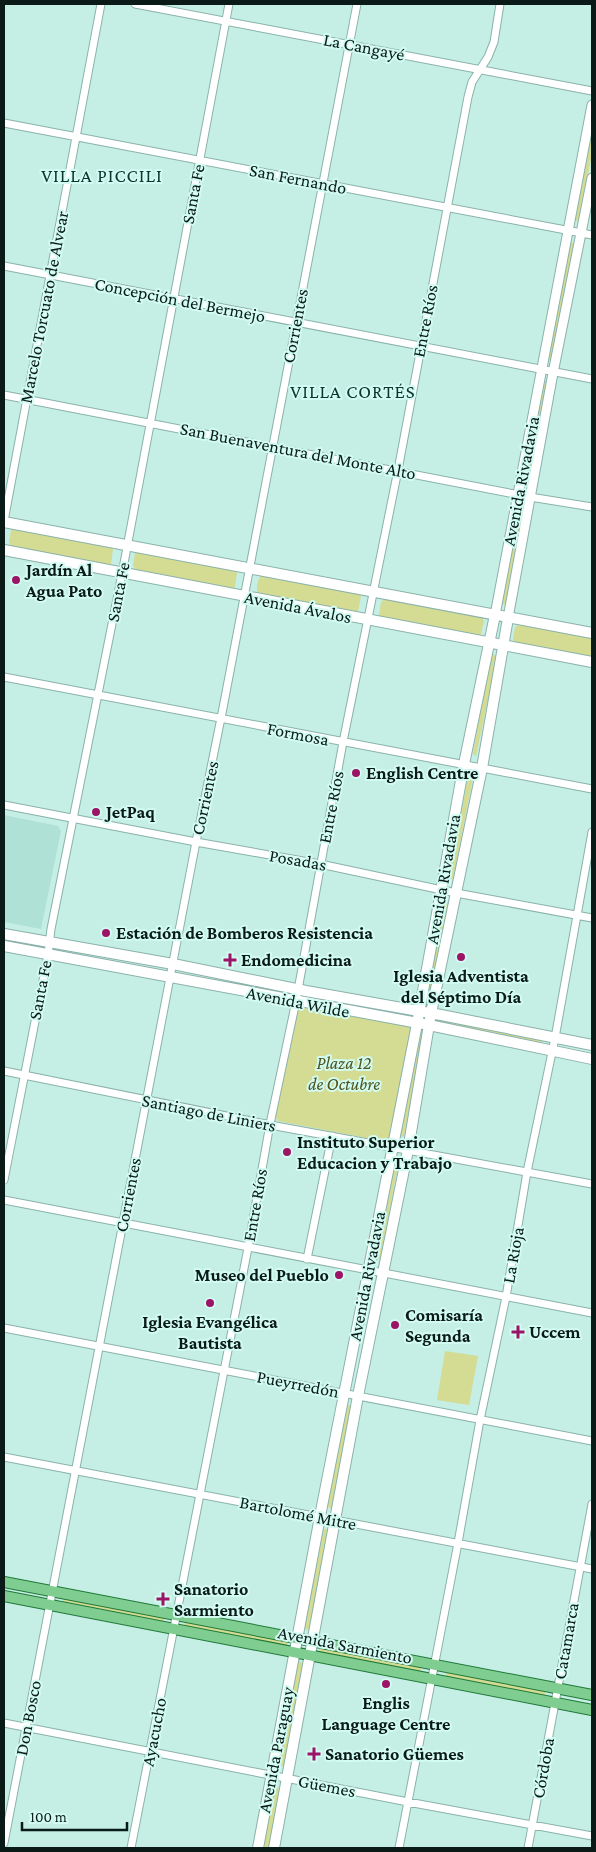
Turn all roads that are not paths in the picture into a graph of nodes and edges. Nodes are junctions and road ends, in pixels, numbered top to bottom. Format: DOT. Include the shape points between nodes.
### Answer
graph roads {
  1 [pos="100,4"];
  2 [pos="135,4"];
  3 [pos="229,4"];
  4 [pos="356,4"];
  5 [pos="500,4"];
  6 [pos="226,21"];
  7 [pos="349,45"];
  8 [pos="479,70"];
  9 [pos="592,91"];
  10 [pos="592,105"];
  11 [pos="4,123"];
  12 [pos="76,136"];
  13 [pos="200,160"];
  14 [pos="592,178"];
  15 [pos="322,184"];
  16 [pos="447,208"];
  17 [pos="568,230"];
  18 [pos="582,233"];
  19 [pos="592,235"];
  20 [pos="4,266"];
  21 [pos="50,275"];
  22 [pos="173,299"];
  23 [pos="296,322"];
  24 [pos="420,347"];
  25 [pos="543,371"];
  26 [pos="553,373"];
  27 [pos="592,379"];
  28 [pos="4,395"];
  29 [pos="26,400"];
  30 [pos="150,422"];
  31 [pos="272,446"];
  32 [pos="398,470"];
  33 [pos="518,494"];
  34 [pos="530,497"];
  35 [pos="592,507"];
  36 [pos="4,522"];
  37 [pos="127,545"];
  38 [pos="4,550"];
  39 [pos="249,568"];
  40 [pos="122,574"];
  41 [pos="374,593"];
  42 [pos="245,596"];
  43 [pos="495,615"];
  44 [pos="508,618"];
  45 [pos="367,620"];
  46 [pos="592,633"];
  47 [pos="489,643"];
  48 [pos="503,646"];
  49 [pos="592,662"];
  50 [pos="4,677"];
  51 [pos="98,694"];
  52 [pos="221,719"];
  53 [pos="343,742"];
  54 [pos="464,764"];
  55 [pos="482,768"];
  56 [pos="592,789"];
  57 [pos="4,806"];
  58 [pos="74,818"];
  59 [pos="592,832"];
  60 [pos="196,842"];
  61 [pos="320,864"];
  62 [pos="442,890"];
  63 [pos="456,893"];
  64 [pos="576,915"];
  65 [pos="592,918"];
  66 [pos="4,934"];
  67 [pos="49,942"];
  68 [pos="4,946"];
  69 [pos="48,955"];
  70 [pos="173,964"];
  71 [pos="170,978"];
  72 [pos="298,990"];
  73 [pos="296,1001"];
  74 [pos="419,1011"];
  75 [pos="431,1013"];
  76 [pos="417,1024"];
  77 [pos="429,1026"];
  78 [pos="555,1038"];
  79 [pos="592,1045"];
  80 [pos="552,1051"];
  81 [pos="592,1059"];
  82 [pos="4,1071"];
  83 [pos="23,1075"];
  84 [pos="146,1100"];
  85 [pos="270,1124"];
  86 [pos="332,1136"];
  87 [pos="392,1147"];
  88 [pos="408,1150"];
  89 [pos="527,1172"];
  90 [pos="4,1180"];
  91 [pos="592,1184"];
  92 [pos="4,1200"];
  93 [pos="122,1222"];
  94 [pos="248,1248"];
  95 [pos="307,1259"];
  96 [pos="369,1270"];
  97 [pos="382,1272"];
  98 [pos="506,1297"];
  99 [pos="592,1313"];
  100 [pos="4,1328"];
  101 [pos="358,1328"];
  102 [pos="371,1331"];
  103 [pos="100,1346"];
  104 [pos="224,1370"];
  105 [pos="345,1394"];
  106 [pos="358,1396"];
  107 [pos="480,1420"];
  108 [pos="592,1441"];
  109 [pos="4,1457"];
  110 [pos="76,1471"];
  111 [pos="199,1494"];
  112 [pos="592,1504"];
  113 [pos="321,1517"];
  114 [pos="335,1519"];
  115 [pos="458,1543"];
  116 [pos="580,1567"];
  117 [pos="592,1569"];
  118 [pos="4,1582"];
  119 [pos="52,1592"];
  120 [pos="4,1596"];
  121 [pos="50,1605"];
  122 [pos="176,1616"];
  123 [pos="174,1629"];
  124 [pos="297,1639"];
  125 [pos="313,1642"];
  126 [pos="295,1652"];
  127 [pos="311,1656"];
  128 [pos="434,1666"];
  129 [pos="431,1678"];
  130 [pos="558,1689"];
  131 [pos="592,1695"];
  132 [pos="555,1702"];
  133 [pos="592,1710"];
  134 [pos="4,1723"];
  135 [pos="26,1728"];
  136 [pos="150,1751"];
  137 [pos="271,1775"];
  138 [pos="287,1778"];
  139 [pos="408,1802"];
  140 [pos="533,1824"];
  141 [pos="592,1836"];
  142 [pos="4,1843"];
  143 [pos="131,1848"];
  144 [pos="258,1848"];
  145 [pos="274,1848"];
  146 [pos="399,1848"];
  147 [pos="528,1848"];
  1 -- 12 [label="street, Marcelo Torcuato de Alvear"];
  2 -- 6 [label="street, La Cangayé"];
  3 -- 6 [label="street, Santa Fe"];
  4 -- 7 [label="street, Corrientes"];
  5 -- 8 [label="street, Entre Ríos" via="494,42"];
  6 -- 7 [label="street, La Cangayé"];
  6 -- 13 [label="street, Santa Fe"];
  7 -- 8 [label="street, La Cangayé"];
  7 -- 15 [label="street, Corrientes"];
  8 -- 9 [label="street, La Cangayé"];
  8 -- 16 [label="street, Entre Ríos" via="468,97"];
  10 -- 17 [label="street, Avenida Rivadavia"];
  11 -- 12 [label="street, San Fernando"];
  12 -- 13 [label="street, San Fernando"];
  12 -- 21 [label="street, Marcelo Torcuato de Alvear"];
  13 -- 15 [label="street, San Fernando"];
  13 -- 22 [label="street, Santa Fe"];
  14 -- 18 [label="street, Avenida Rivadavia"];
  15 -- 16 [label="street, San Fernando"];
  15 -- 23 [label="street, Corrientes"];
  16 -- 17 [label="street, San Fernando"];
  16 -- 24 [label="street, Entre Ríos"];
  17 -- 18 [label="street, San Fernando"];
  17 -- 25 [label="street, Avenida Rivadavia"];
  18 -- 19 [label="street, San Fernando"];
  18 -- 26 [label="street, Avenida Rivadavia"];
  20 -- 21 [label="street, Concepción del Bermejo"];
  21 -- 22 [label="street, Concepción del Bermejo"];
  21 -- 29 [label="street, Marcelo Torcuato de Alvear"];
  22 -- 23 [label="street, Concepción del Bermejo"];
  22 -- 30 [label="street, Santa Fe"];
  23 -- 24 [label="street, Concepción del Bermejo"];
  23 -- 31 [label="street, Corrientes"];
  24 -- 25 [label="street, Concepción del Bermejo"];
  24 -- 32 [label="street, Entre Ríos"];
  25 -- 26 [label="street, Concepción del Bermejo"];
  25 -- 33 [label="street, Avenida Rivadavia"];
  26 -- 27 [label="street, Concepción del Bermejo"];
  26 -- 34 [label="street, Avenida Rivadavia"];
  28 -- 29 [label="street, San Buenaventura del Monte Alto"];
  29 -- 30 [label="street, San Buenaventura del Monte Alto"];
  29 -- 36 [label="street, Marcelo Torcuato de Alvear"];
  30 -- 31 [label="street, San Buenaventura del Monte Alto"];
  30 -- 37 [label="street, Santa Fe"];
  31 -- 32 [label="street, San Buenaventura del Monte Alto"];
  31 -- 39 [label="street, Corrientes"];
  32 -- 33 [label="street, San Buenaventura del Monte Alto"];
  32 -- 41 [label="street, Entre Ríos"];
  33 -- 34 [label="street, San Buenaventura del Monte Alto"];
  33 -- 43 [label="street, Avenida Rivadavia"];
  34 -- 35 [label="street, San Buenaventura del Monte Alto"];
  34 -- 44 [label="street, Avenida Rivadavia"];
  36 -- 37 [label="main road, Avenida Ávalos"];
  37 -- 39 [label="main road, Avenida Ávalos"];
  37 -- 40 [label="street, Santa Fe"];
  38 -- 40 [label="main road, Avenida Ávalos"];
  39 -- 41 [label="main road, Avenida Ávalos"];
  39 -- 42 [label="street, Corrientes"];
  40 -- 42 [label="main road, Avenida Ávalos"];
  40 -- 51 [label="street, Santa Fe"];
  41 -- 43 [label="main road, Avenida Ávalos"];
  41 -- 45 [label="street, Entre Ríos"];
  42 -- 45 [label="main road, Avenida Ávalos"];
  42 -- 52 [label="street, Corrientes"];
  43 -- 44 [label="main road, Avenida Ávalos"];
  43 -- 47 [label="main road, Avenida Rivadavia"];
  44 -- 46 [label="main road, Avenida Ávalos"];
  44 -- 48 [label="main road, Avenida Rivadavia"];
  45 -- 47 [label="main road, Avenida Ávalos"];
  45 -- 53 [label="street, Entre Ríos"];
  47 -- 48 [label="main road, Avenida Ávalos"];
  47 -- 54 [label="main road, Avenida Rivadavia"];
  48 -- 49 [label="main road, Avenida Ávalos"];
  48 -- 55 [label="main road, Avenida Rivadavia"];
  50 -- 51 [label="street, Formosa"];
  51 -- 52 [label="street, Formosa"];
  51 -- 58 [label="street, Santa Fe"];
  52 -- 53 [label="street, Formosa"];
  52 -- 60 [label="street, Corrientes"];
  53 -- 54 [label="street, Formosa"];
  53 -- 61 [label="street, Entre Ríos"];
  54 -- 55 [label="street, Formosa"];
  54 -- 62 [label="main road, Avenida Rivadavia"];
  55 -- 56 [label="street, Formosa"];
  55 -- 63 [label="main road, Avenida Rivadavia"];
  57 -- 58 [label="street, Posadas"];
  58 -- 60 [label="street, Posadas"];
  58 -- 67 [label="street, Santa Fe"];
  59 -- 64 [label="street, La Rioja"];
  60 -- 61 [label="street, Posadas"];
  60 -- 70 [label="street, Corrientes"];
  61 -- 62 [label="street, Posadas"];
  61 -- 72 [label="street, Entre Ríos"];
  62 -- 63 [label="street, Posadas"];
  62 -- 74 [label="main road, Avenida Rivadavia"];
  63 -- 64 [label="street, Posadas"];
  63 -- 75 [label="main road, Avenida Rivadavia"];
  64 -- 65 [label="street, Posadas"];
  64 -- 78 [label="street, La Rioja"];
  66 -- 67 [label="main road, Avenida Wilde"];
  67 -- 69 [label="street, Santa Fe"];
  67 -- 70 [label="main road, Avenida Wilde"];
  68 -- 69 [label="main road, Avenida Wilde"];
  69 -- 71 [label="main road, Avenida Wilde"];
  69 -- 83 [label="street, Santa Fe"];
  70 -- 71 [label="street, Corrientes"];
  70 -- 72 [label="main road, Avenida Wilde"];
  71 -- 73 [label="main road, Avenida Wilde"];
  71 -- 84 [label="street, Corrientes"];
  72 -- 73 [label="street, Entre Ríos"];
  72 -- 74 [label="main road, Avenida Wilde"];
  73 -- 76 [label="main road, Avenida Wilde"];
  73 -- 85 [label="street, Entre Ríos"];
  74 -- 75 [label="main road, Avenida Wilde"];
  74 -- 76 [label="main road, Avenida Rivadavia"];
  75 -- 77 [label="main road, Avenida Rivadavia"];
  75 -- 78 [label="main road, Avenida Wilde"];
  76 -- 77 [label="main road, Avenida Wilde"];
  76 -- 87 [label="main road, Avenida Rivadavia"];
  77 -- 80 [label="main road, Avenida Wilde"];
  77 -- 88 [label="main road, Avenida Rivadavia"];
  78 -- 79 [label="main road, Avenida Wilde"];
  78 -- 80 [label="street, La Rioja"];
  80 -- 81 [label="main road, Avenida Wilde"];
  80 -- 89 [label="street, La Rioja"];
  82 -- 83 [label="street, Santiago de Liniers"];
  83 -- 84 [label="street, Santiago de Liniers"];
  83 -- 90 [label="street, Santa Fe"];
  84 -- 85 [label="street, Santiago de Liniers"];
  84 -- 93 [label="street, Corrientes"];
  85 -- 86 [label="street, Santiago de Liniers"];
  85 -- 94 [label="street, Entre Ríos"];
  86 -- 87 [label="street, Santiago de Liniers"];
  86 -- 95 [label="street"];
  87 -- 88 [label="street, Santiago de Liniers"];
  87 -- 96 [label="main road, Avenida Rivadavia"];
  88 -- 89 [label="street, Santiago de Liniers"];
  88 -- 97 [label="main road, Avenida Rivadavia"];
  89 -- 91 [label="street, Santiago de Liniers"];
  89 -- 98 [label="street, La Rioja"];
  92 -- 93 [label="street"];
  93 -- 94 [label="street"];
  93 -- 103 [label="street, Corrientes"];
  94 -- 95 [label="street"];
  94 -- 104 [label="street, Entre Ríos"];
  95 -- 96 [label="street"];
  96 -- 97 [label="street"];
  96 -- 101 [label="main road, Avenida Rivadavia"];
  97 -- 98 [label="street"];
  97 -- 102 [label="main road, Avenida Rivadavia"];
  98 -- 99 [label="street"];
  98 -- 107 [label="street, La Rioja"];
  100 -- 103 [label="street, Pueyrredón"];
  101 -- 102 [label="main road"];
  101 -- 105 [label="main road, Avenida Rivadavia"];
  102 -- 106 [label="main road, Avenida Rivadavia"];
  103 -- 104 [label="street, Pueyrredón"];
  103 -- 110 [label="street, Corrientes"];
  104 -- 105 [label="street, Pueyrredón"];
  104 -- 111 [label="street, Entre Ríos"];
  105 -- 106 [label="street, Pueyrredón"];
  105 -- 113 [label="main road, Avenida Rivadavia"];
  106 -- 107 [label="street, Pueyrredón"];
  106 -- 114 [label="main road, Avenida Rivadavia"];
  107 -- 108 [label="street, Pueyrredón"];
  107 -- 115 [label="street, La Rioja"];
  109 -- 110 [label="street, Bartolomé Mitre"];
  110 -- 111 [label="street, Bartolomé Mitre"];
  110 -- 119 [label="street, Corrientes"];
  111 -- 113 [label="street, Bartolomé Mitre"];
  111 -- 122 [label="street, Entre Ríos"];
  112 -- 116 [label="street, Catamarca"];
  113 -- 114 [label="street, Bartolomé Mitre"];
  113 -- 124 [label="main road, Avenida Rivadavia"];
  114 -- 115 [label="street, Bartolomé Mitre"];
  114 -- 125 [label="main road, Avenida Rivadavia"];
  115 -- 116 [label="street, Bartolomé Mitre"];
  115 -- 128 [label="street, La Rioja"];
  116 -- 117 [label="street, Bartolomé Mitre"];
  116 -- 130 [label="street, Catamarca"];
  118 -- 119 [label="main road, Avenida Sarmiento"];
  119 -- 121 [label="street, Don Bosco"];
  119 -- 122 [label="main road, Avenida Sarmiento"];
  120 -- 121 [label="main road, Avenida Sarmiento"];
  121 -- 123 [label="main road, Avenida Sarmiento"];
  121 -- 135 [label="street, Don Bosco"];
  122 -- 123 [label="street, Ayacucho"];
  122 -- 124 [label="main road, Avenida Sarmiento"];
  123 -- 126 [label="main road, Avenida Sarmiento"];
  123 -- 136 [label="street, Ayacucho"];
  124 -- 125 [label="main road, Avenida Sarmiento"];
  124 -- 126 [label="main road, Avenida Rivadavia"];
  125 -- 127 [label="main road, Avenida Rivadavia"];
  125 -- 128 [label="main road, Avenida Sarmiento"];
  126 -- 127 [label="main road, Avenida Sarmiento"];
  126 -- 137 [label="main road, Avenida Paraguay"];
  127 -- 129 [label="main road, Avenida Sarmiento"];
  127 -- 138 [label="main road, Avenida Paraguay"];
  128 -- 129 [label="street, La Rioja"];
  128 -- 130 [label="main road, Avenida Sarmiento"];
  129 -- 132 [label="main road, Avenida Sarmiento"];
  129 -- 139 [label="street, La Rioja"];
  130 -- 131 [label="main road, Avenida Sarmiento"];
  130 -- 132 [label="street, Córdoba"];
  132 -- 133 [label="main road, Avenida Sarmiento"];
  132 -- 140 [label="street, Córdoba"];
  134 -- 135 [label="street, Güemes"];
  135 -- 136 [label="street, Güemes"];
  135 -- 142 [label="street, Don Bosco"];
  136 -- 137 [label="street, Güemes"];
  136 -- 143 [label="street, Ayacucho"];
  137 -- 138 [label="street, Güemes"];
  137 -- 144 [label="main road, Avenida Paraguay"];
  138 -- 139 [label="street, Güemes"];
  138 -- 145 [label="main road, Avenida Paraguay"];
  139 -- 140 [label="street, Güemes"];
  139 -- 146 [label="street, La Rioja"];
  140 -- 141 [label="street, Güemes"];
  140 -- 147 [label="street, Córdoba"];
}
